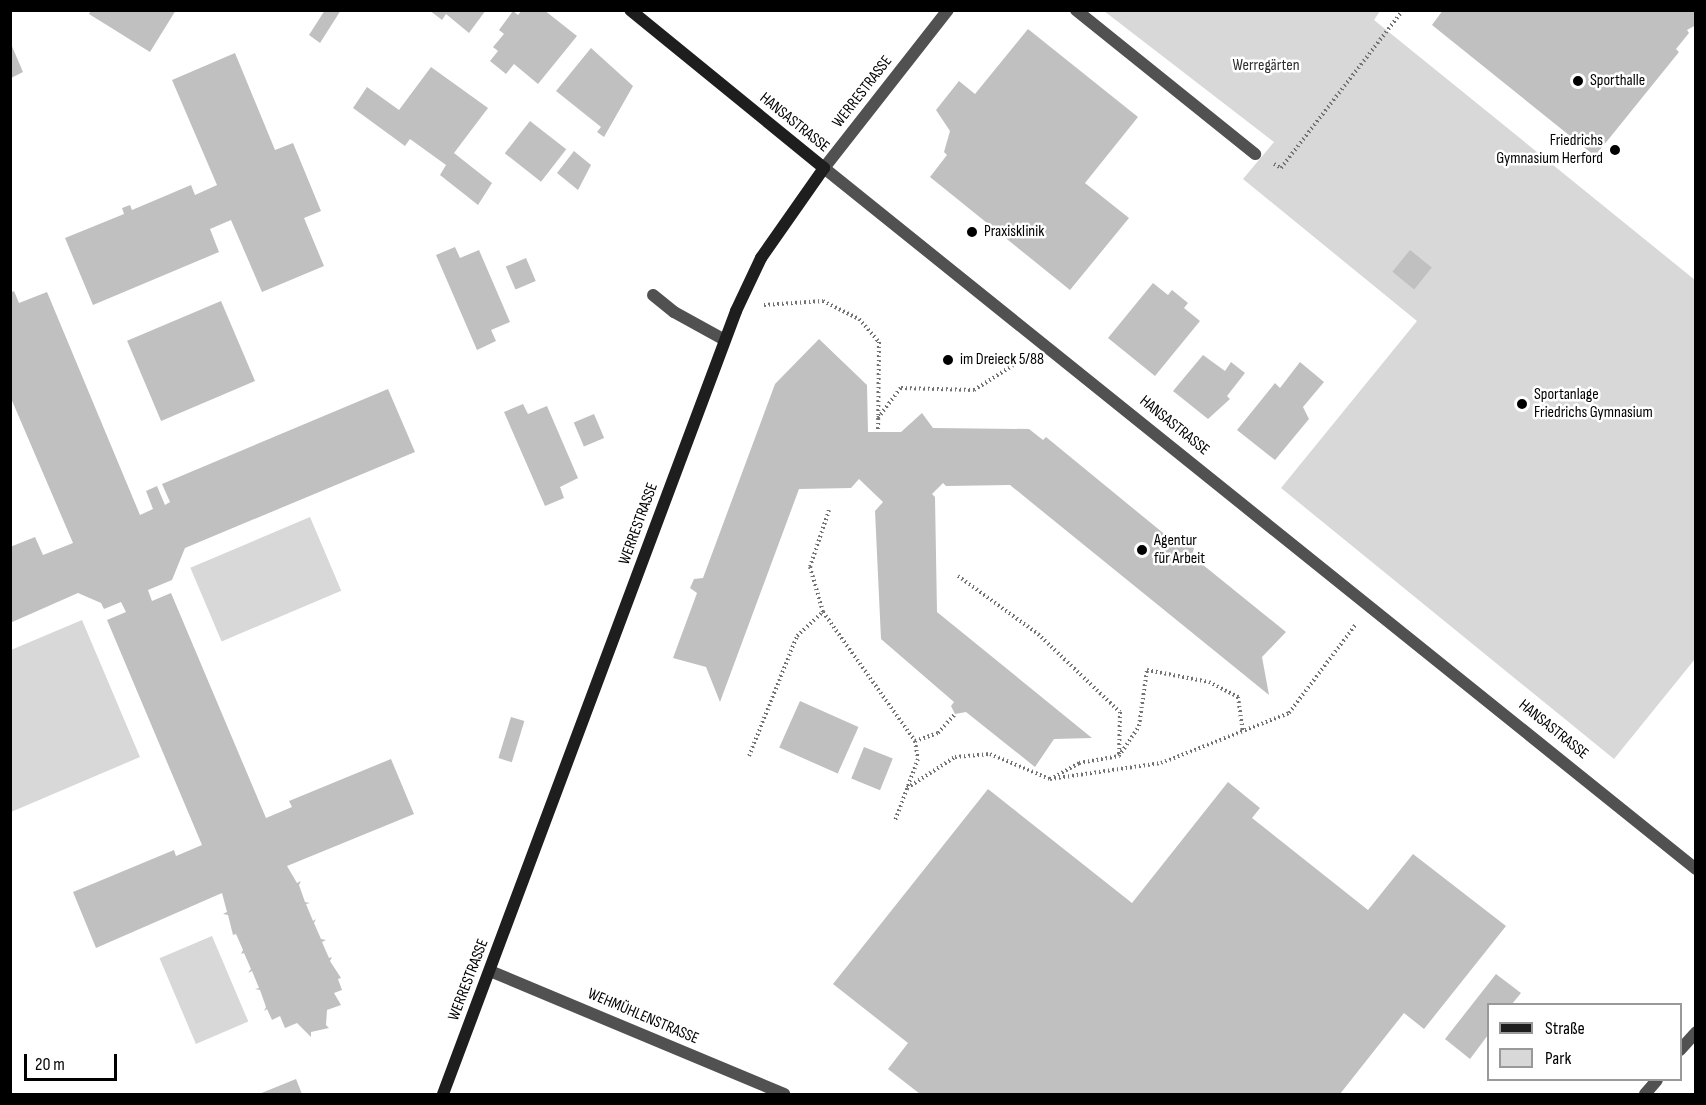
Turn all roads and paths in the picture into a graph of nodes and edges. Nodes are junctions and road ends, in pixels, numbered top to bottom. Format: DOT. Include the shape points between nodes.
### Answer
graph roads {
  1 [pos="630,10"];
  2 [pos="948,10"];
  3 [pos="1076,10"];
  4 [pos="1403,10"];
  5 [pos="1255,154"];
  6 [pos="824,168"];
  7 [pos="653,295"];
  8 [pos="736,311"];
  9 [pos="726,340"];
  10 [pos="1046,344"];
  11 [pos="877,419"];
  12 [pos="878,432"];
  13 [pos="829,510"];
  14 [pos="958,576"];
  15 [pos="1371,605"];
  16 [pos="823,612"];
  17 [pos="955,714"];
  18 [pos="1243,731"];
  19 [pos="915,741"];
  20 [pos="749,756"];
  21 [pos="1119,756"];
  22 [pos="1050,779"];
  23 [pos="907,788"];
  24 [pos="895,821"];
  25 [pos="1695,869"];
  26 [pos="490,971"];
  27 [pos="1695,1032"];
  28 [pos="1682,1048"];
  29 [pos="1656,1081"];
  30 [pos="443,1095"];
  31 [pos="784,1095"];
  32 [pos="1646,1095"];
  1 -- 6 [label="main road, HANSASTRASSE"];
  2 -- 6 [label="street, WERRESTRASSE"];
  3 -- 5 [label="street"];
  4 -- 5 [label="path" via="1281,168"];
  6 -- 8 [label="main road, WERRESTRASSE" via="761,258"];
  6 -- 10 [label="street, HANSASTRASSE"];
  7 -- 9 [label="street" via="674,312"];
  8 -- 9 [label="main road, WERRESTRASSE"];
  8 -- 11 [label="path" via="785,301 823,301 859,319 879,342"];
  9 -- 26 [label="main road, WERRESTRASSE"];
  10 -- 11 [label="path" via="974,390 901,388"];
  10 -- 15 [label="street, HANSASTRASSE"];
  11 -- 12 [label="path"];
  13 -- 16 [label="path" via="810,567"];
  14 -- 21 [label="path" via="1038,634 1120,712"];
  15 -- 18 [label="path" via="1289,713"];
  15 -- 25 [label="street, HANSASTRASSE"];
  16 -- 19 [label="path"];
  16 -- 20 [label="path" via="797,636"];
  17 -- 19 [label="path" via="938,733"];
  18 -- 21 [label="path" via="1238,697 1189,676 1146,670 1139,726"];
  18 -- 22 [label="path" via="1161,763"];
  19 -- 23 [label="path" via="918,759"];
  21 -- 22 [label="path" via="1079,763"];
  22 -- 23 [label="path" via="990,754 955,757"];
  23 -- 24 [label="path"];
  26 -- 30 [label="main road, WERRESTRASSE"];
  26 -- 31 [label="street, WEHMÜHLENSTRASSE"];
  27 -- 28 [label="street"];
  29 -- 32 [label="street"];
}
